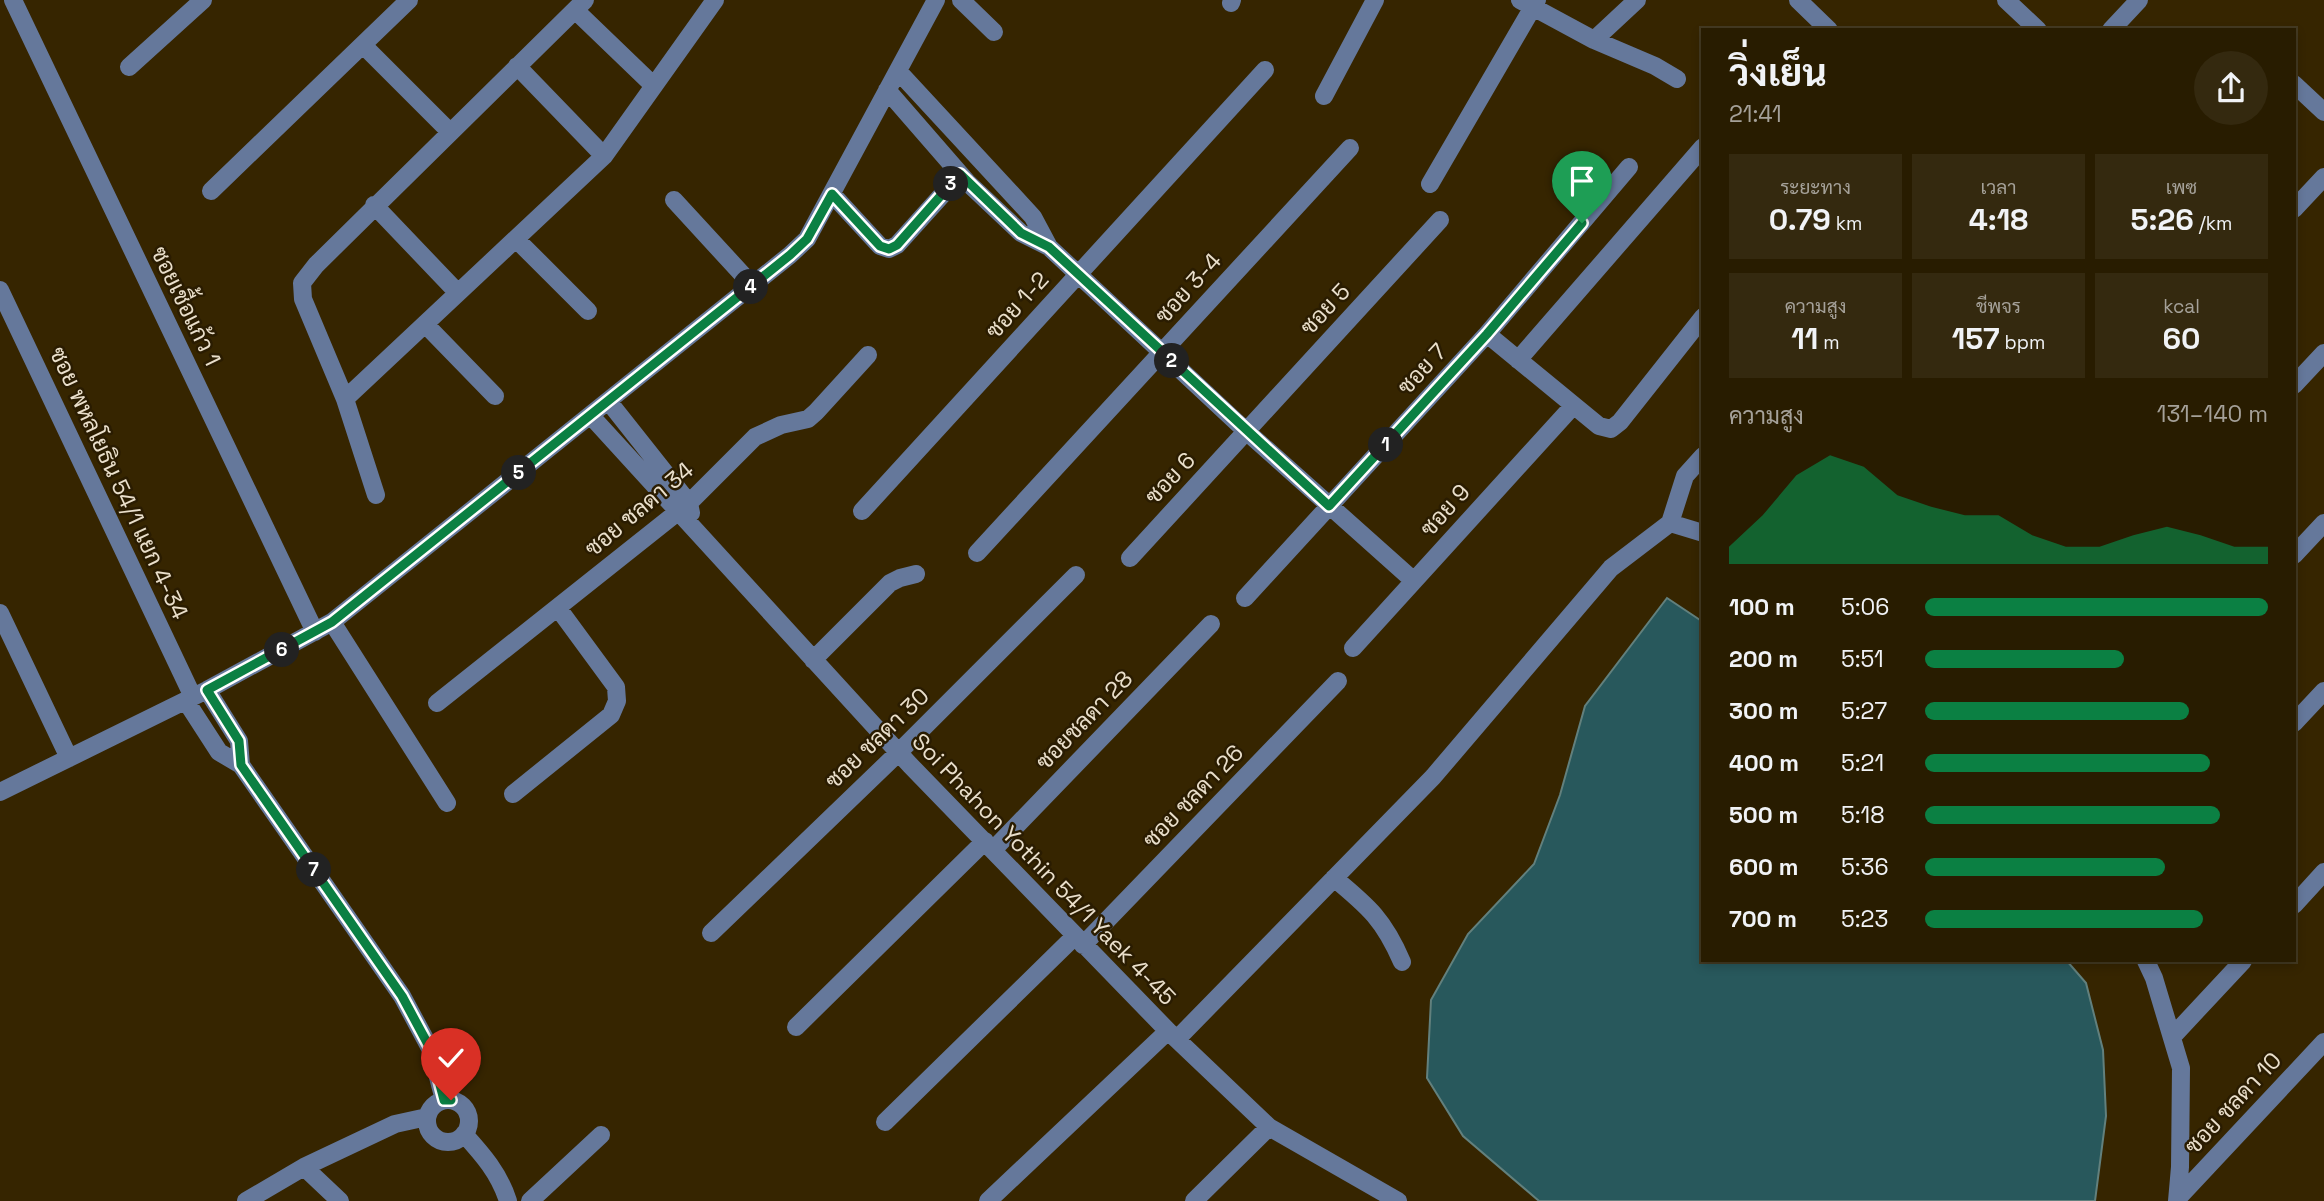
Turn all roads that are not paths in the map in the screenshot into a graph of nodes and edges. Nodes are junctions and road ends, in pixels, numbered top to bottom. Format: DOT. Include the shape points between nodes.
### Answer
graph roads {
  1 [pos="13,0"];
  2 [pos="203,0"];
  3 [pos="409,0"];
  4 [pos="715,0"];
  5 [pos="936,0"];
  6 [pos="961,0"];
  7 [pos="1375,0"];
  8 [pos="1637,0"];
  9 [pos="1798,0"];
  10 [pos="2007,0"];
  11 [pos="2139,0"];
  12 [pos="1530,2"];
  13 [pos="580,5"];
  14 [pos="1827,28"];
  15 [pos="2036,28"];
  16 [pos="2113,28"];
  17 [pos="994,32"];
  18 [pos="1594,40"];
  19 [pos="363,45"];
  20 [pos="517,66"];
  21 [pos="129,67"];
  22 [pos="1265,70"];
  23 [pos="898,71"];
  24 [pos="1677,79"];
  25 [pos="653,86"];
  26 [pos="2296,86"];
  27 [pos="887,90"];
  28 [pos="1324,96"];
  29 [pos="2324,112"];
  30 [pos="450,132"];
  31 [pos="1350,148"];
  32 [pos="1701,150"];
  33 [pos="604,156"];
  34 [pos="1629,167"];
  35 [pos="960,174"];
  36 [pos="2324,177"];
  37 [pos="1430,184"];
  38 [pos="211,191"];
  39 [pos="832,194"];
  40 [pos="674,200"];
  41 [pos="374,205"];
  42 [pos="2296,207"];
  43 [pos="1440,220"];
  44 [pos="516,239"];
  45 [pos="1049,247"];
  46 [pos="1078,274"];
  47 [pos="753,286"];
  48 [pos="0,290"];
  49 [pos="458,293"];
  50 [pos="587,311"];
  51 [pos="1701,320"];
  52 [pos="425,324"];
  53 [pos="1487,334"];
  54 [pos="1162,352"];
  55 [pos="2324,353"];
  56 [pos="869,355"];
  57 [pos="1518,360"];
  58 [pos="2296,382"];
  59 [pos="495,396"];
  60 [pos="345,399"];
  61 [pos="608,402"];
  62 [pos="1573,406"];
  63 [pos="591,416"];
  64 [pos="1246,431"];
  65 [pos="1701,458"];
  66 [pos="376,495"];
  67 [pos="1329,506"];
  68 [pos="683,508"];
  69 [pos="862,510"];
  70 [pos="1670,523"];
  71 [pos="2324,523"];
  72 [pos="1701,532"];
  73 [pos="977,553"];
  74 [pos="2296,553"];
  75 [pos="1129,558"];
  76 [pos="916,575"];
  77 [pos="1076,575"];
  78 [pos="1413,581"];
  79 [pos="1245,598"];
  80 [pos="558,608"];
  81 [pos="0,613"];
  82 [pos="332,622"];
  83 [pos="1211,624"];
  84 [pos="315,632"];
  85 [pos="1353,648"];
  86 [pos="813,660"];
  87 [pos="1338,681"];
  88 [pos="2324,691"];
  89 [pos="195,696"];
  90 [pos="437,703"];
  91 [pos="2296,721"];
  92 [pos="898,753"];
  93 [pos="69,758"];
  94 [pos="0,792"];
  95 [pos="513,794"];
  96 [pos="447,803"];
  97 [pos="989,846"];
  98 [pos="2324,872"];
  99 [pos="1334,878"];
  100 [pos="2296,903"];
  101 [pos="711,933"];
  102 [pos="1079,940"];
  103 [pos="1402,962"];
  104 [pos="2146,962"];
  105 [pos="2241,962"];
  106 [pos="796,1027"];
  107 [pos="1172,1035"];
  108 [pos="2172,1037"];
  109 [pos="2324,1042"];
  110 [pos="444,1100"];
  111 [pos="427,1117"];
  112 [pos="886,1122"];
  113 [pos="1269,1127"];
  114 [pos="464,1134"];
  115 [pos="601,1135"];
  116 [pos="304,1167"];
  117 [pos="2177,1200"];
  118 [pos="246,1201"];
  119 [pos="340,1201"];
  120 [pos="508,1201"];
  121 [pos="530,1201"];
  122 [pos="988,1201"];
  123 [pos="1194,1201"];
  124 [pos="1398,1201"];
  1 -- 84 [label="street, ซอยเชื้อแก้ว 1"];
  2 -- 21 [label="street"];
  3 -- 19 [label="street"];
  4 -- 25 [label="street"];
  5 -- 23 [label="street"];
  6 -- 17 [label="street"];
  7 -- 28 [label="street"];
  8 -- 18 [label="street"];
  9 -- 14 [label="street"];
  10 -- 15 [label="street"];
  11 -- 16 [label="street"];
  12 -- 18 [label="street"];
  12 -- 37 [label="street"];
  13 -- 20 [label="street"];
  13 -- 25 [label="street"];
  18 -- 24 [label="street"];
  19 -- 30 [label="street"];
  19 -- 38 [label="street"];
  20 -- 30 [label="street"];
  20 -- 33 [label="street"];
  22 -- 46 [label="street, ซอย 1-2"];
  23 -- 27 [label="street"];
  23 -- 45 [label="street" via="1033,217"];
  25 -- 33 [label="street"];
  26 -- 29 [label="street"];
  27 -- 35 [label="street"];
  27 -- 39 [label="street"];
  30 -- 41 [label="street"];
  31 -- 54 [label="street, ซอย 3-4"];
  32 -- 57 [label="street"];
  33 -- 44 [label="street"];
  34 -- 53 [label="street, ซอย 7"];
  35 -- 39 [label="street" via="889,249 880,246"];
  35 -- 45 [label="street" via="1021,233"];
  36 -- 42 [label="street"];
  39 -- 47 [label="street" via="807,239"];
  40 -- 47 [label="street"];
  41 -- 49 [label="street"];
  41 -- 60 [label="street" via="302,283 303,299"];
  43 -- 64 [label="street, ซอย 5"];
  44 -- 49 [label="street"];
  44 -- 50 [label="street"];
  45 -- 46 [label="street"];
  46 -- 54 [label="street"];
  46 -- 69 [label="street, ซอย 1-2"];
  47 -- 61 [label="street"];
  48 -- 89 [label="street, ซอย พหลโยธิน 54/1 แยก 4-34"];
  49 -- 52 [label="street"];
  51 -- 62 [label="street" via="1611,429 1599,426"];
  52 -- 59 [label="street"];
  52 -- 60 [label="street"];
  53 -- 57 [label="street"];
  53 -- 67 [label="street, ซอย 7"];
  54 -- 64 [label="street"];
  54 -- 73 [label="street, ซอย 3-4"];
  55 -- 58 [label="street"];
  56 -- 68 [label="street, ซอย ชลดา 34" via="808,419 780,425 755,438"];
  57 -- 62 [label="street"];
  60 -- 66 [label="street"];
  61 -- 63 [label="street"];
  61 -- 68 [label="street, Soi Phahon Yothin 54/1 Yaek 4-45"];
  62 -- 78 [label="street, ซอย 9"];
  63 -- 68 [label="street"];
  63 -- 82 [label="street"];
  64 -- 67 [label="street"];
  64 -- 75 [label="street, ซอย 6"];
  65 -- 70 [label="street" via="1685,476"];
  67 -- 78 [label="street"];
  67 -- 79 [label="street, ซอย 7"];
  68 -- 80 [label="street, ซอย ชลดา 34"];
  68 -- 86 [label="street, Soi Phahon Yothin 54/1 Yaek 4-45" via="693,526"];
  70 -- 72 [label="street"];
  70 -- 99 [label="street" via="1611,568 1433,777"];
  71 -- 74 [label="street"];
  76 -- 86 [label="street" via="890,583"];
  77 -- 92 [label="street, ซอย ชลดา 30"];
  78 -- 85 [label="street, ซอย 9"];
  80 -- 90 [label="street, ซอย ชลดา 34"];
  80 -- 95 [label="street" via="617,687 617,701 611,715"];
  81 -- 93 [label="street"];
  82 -- 84 [label="street"];
  82 -- 96 [label="street"];
  83 -- 97 [label="street, ซอยชลดา 28"];
  84 -- 89 [label="street"];
  86 -- 92 [label="street, Soi Phahon Yothin 54/1 Yaek 4-45"];
  87 -- 102 [label="street, ซอย ชลดา 26"];
  88 -- 91 [label="street"];
  89 -- 93 [label="street"];
  89 -- 110 [label="street, ซอย พหลโยธิน 54/1 แยก 4-34" via="239,741 241,765 402,996 431,1050"];
  92 -- 97 [label="street, Soi Phahon Yothin 54/1 Yaek 4-45"];
  92 -- 101 [label="street, ซอย ชลดา 30"];
  93 -- 94 [label="street"];
  97 -- 102 [label="street, Soi Phahon Yothin 54/1 Yaek 4-45"];
  97 -- 106 [label="street, ซอยชลดา 28"];
  98 -- 100 [label="street"];
  99 -- 103 [label="street" via="1384,925"];
  99 -- 107 [label="street"];
  102 -- 107 [label="street, Soi Phahon Yothin 54/1 Yaek 4-45"];
  102 -- 112 [label="street, ซอย ชลดา 26"];
  104 -- 108 [label="street"];
  105 -- 108 [label="street"];
  107 -- 113 [label="street, Soi Phahon Yothin 54/1 Yaek 4-45"];
  107 -- 122 [label="street"];
  108 -- 117 [label="street" via="2181,1068"];
  109 -- 117 [label="street, ซอย ชลดา 10"];
  110 -- 111 [label="street" via="436,1103"];
  110 -- 114 [label="street" via="458,1102 467,1113"];
  111 -- 114 [label="street" via="429,1130 439,1140 453,1141"];
  111 -- 116 [label="street" via="395,1124"];
  113 -- 123 [label="street"];
  113 -- 124 [label="street, Soi Phahon Yothin 54/1 Yaek 4-45"];
  114 -- 120 [label="street" via="492,1165"];
  115 -- 121 [label="street"];
  116 -- 118 [label="street"];
  116 -- 119 [label="street"];
}
